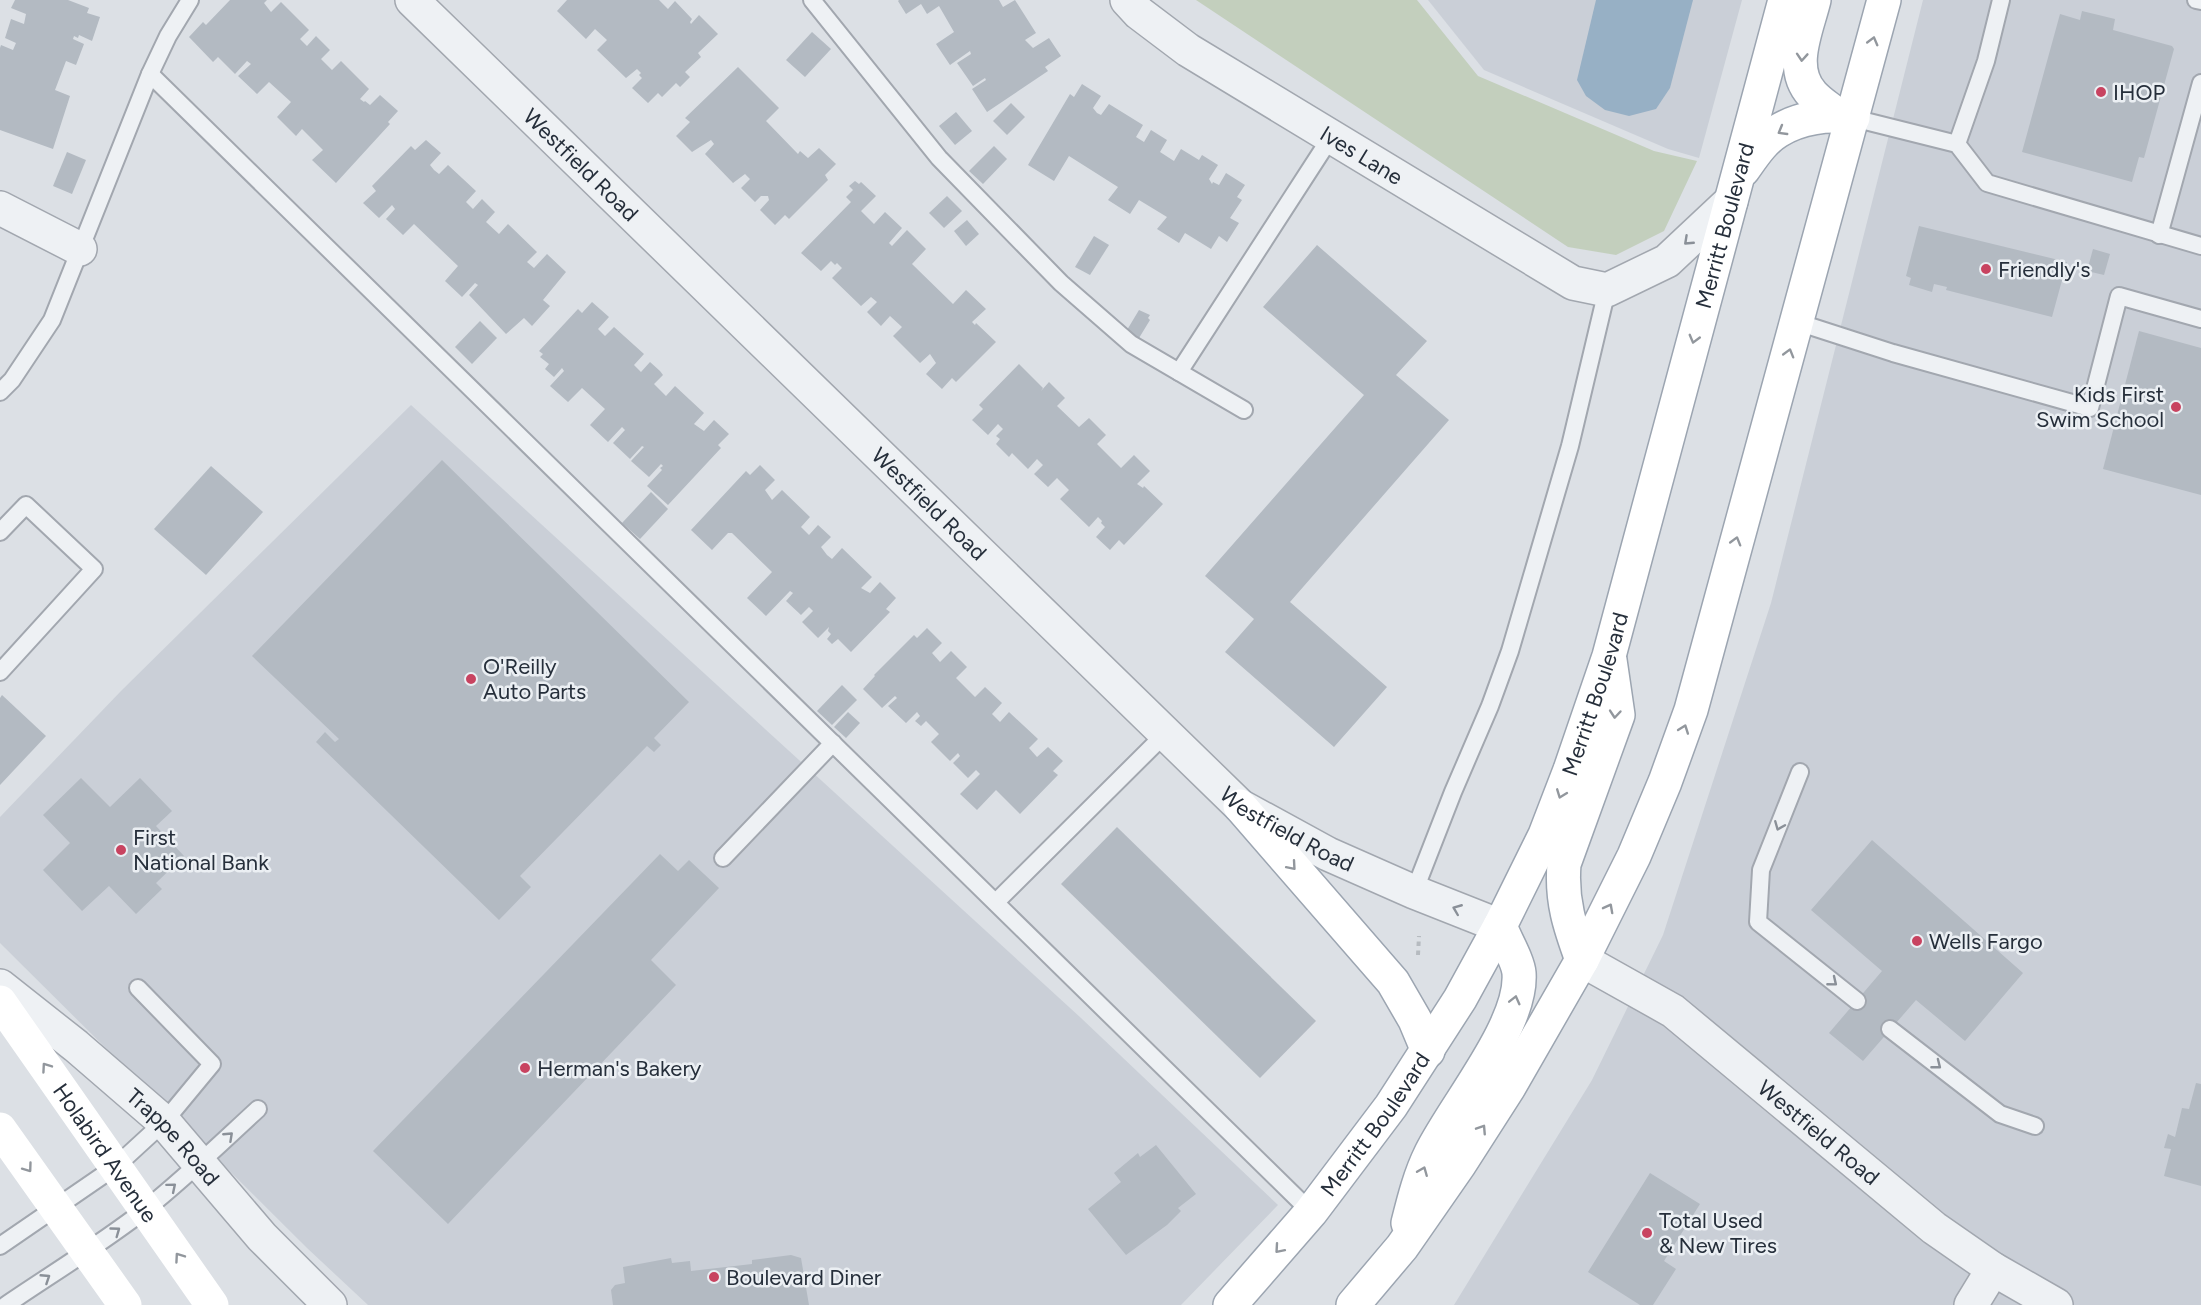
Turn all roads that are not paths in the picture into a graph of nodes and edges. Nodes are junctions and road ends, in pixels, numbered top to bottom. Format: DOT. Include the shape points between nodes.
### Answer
graph roads {
  1 [pos="190,0"];
  2 [pos="412,0"];
  3 [pos="812,0"];
  4 [pos="1785,0"];
  5 [pos="1814,0"];
  6 [pos="1884,0"];
  7 [pos="2001,0"];
  8 [pos="2196,0"];
  9 [pos="2201,1"];
  10 [pos="1138,4"];
  11 [pos="150,74"];
  12 [pos="2201,82"];
  13 [pos="1845,116"];
  14 [pos="1331,137"];
  15 [pos="1957,144"];
  16 [pos="1734,190"];
  17 [pos="0,208"];
  18 [pos="2159,235"];
  19 [pos="2201,246"];
  20 [pos="80,249"];
  21 [pos="1606,290"];
  22 [pos="2201,319"];
  23 [pos="1797,322"];
  24 [pos="1179,372"];
  25 [pos="0,392"];
  26 [pos="1244,410"];
  27 [pos="0,532"];
  28 [pos="1609,656"];
  29 [pos="1,671"];
  30 [pos="1165,734"];
  31 [pos="833,743"];
  32 [pos="1800,772"];
  33 [pos="1240,806"];
  34 [pos="723,858"];
  35 [pos="1414,892"];
  36 [pos="996,902"];
  37 [pos="1500,926"];
  38 [pos="1582,960"];
  39 [pos="0,986"];
  40 [pos="138,988"];
  41 [pos="1857,1001"];
  42 [pos="0,1002"];
  43 [pos="1890,1029"];
  44 [pos="1428,1051"];
  45 [pos="258,1109"];
  46 [pos="164,1122"];
  47 [pos="2035,1126"];
  48 [pos="0,1130"];
  49 [pos="199,1164"];
  50 [pos="115,1167"];
  51 [pos="56,1207"];
  52 [pos="146,1209"];
  53 [pos="1311,1212"];
  54 [pos="0,1246"];
  55 [pos="1402,1247"];
  56 [pos="87,1252"];
  57 [pos="1993,1269"];
  58 [pos="6,1305"];
  59 [pos="124,1305"];
  60 [pos="212,1305"];
  61 [pos="330,1305"];
  62 [pos="1230,1305"];
  63 [pos="1353,1305"];
  64 [pos="1374,1305"];
  65 [pos="1971,1305"];
  66 [pos="2056,1305"];
  1 -- 11 [label="lane"];
  2 -- 30 [label="street, Westfield Road"];
  3 -- 24 [label="lane" via="939,158 1060,283 1131,344"];
  4 -- 16 [label="main road, Merritt Boulevard"];
  5 -- 13 [label="main road, one-way" via="1800,62 1803,78 1811,93"];
  13 -- 6 [label="main road, one-way"];
  7 -- 15 [label="lane" via="1986,61"];
  8 -- 9 [label="lane"];
  10 -- 14 [label="street, Ives Lane" via="1188,50"];
  11 -- 20 [label="lane"];
  11 -- 31 [label="lane"];
  12 -- 18 [label="lane"];
  13 -- 15 [label="lane"];
  13 -- 16 [label="main road, one-way" via="1812,119 1778,131 1760,148"];
  13 -- 23 [label="main road"];
  14 -- 21 [label="street, Ives Lane" via="1573,283"];
  14 -- 24 [label="lane"];
  15 -- 18 [label="lane" via="1987,183"];
  16 -- 21 [label="street, one-way" via="1667,261"];
  16 -- 28 [label="main road, Merritt Boulevard, one-way"];
  17 -- 20 [label="street"];
  18 -- 19 [label="lane"];
  20 -- 25 [label="lane" via="52,320"];
  21 -- 35 [label="lane" via="1570,446 1510,651"];
  22 -- 23 [label="lane" via="2119,296 2090,408"];
  38 -- 23 [label="main road, one-way" via="1634,856 1691,710"];
  24 -- 26 [label="lane"];
  27 -- 29 [label="lane" via="26,505 94,569"];
  28 -- 37 [label="main road, Merritt Boulevard, one-way" via="1545,835"];
  28 -- 38 [label="main road, one-way" via="1618,715 1564,864 1562,888"];
  30 -- 33 [label="street, Westfield Road"];
  30 -- 36 [label="lane"];
  31 -- 34 [label="lane"];
  31 -- 36 [label="lane"];
  32 -- 41 [label="lane, one-way" via="1761,870 1758,922"];
  33 -- 35 [label="street, Westfield Road" via="1328,854"];
  33 -- 44 [label="main road, one-way" via="1393,982"];
  37 -- 35 [label="street, Westfield Road, one-way"];
  36 -- 53 [label="lane"];
  37 -- 44 [label="main road, Merritt Boulevard"];
  55 -- 37 [label="main road, one-way" via="1431,1153 1498,1041 1516,1001 1519,972"];
  55 -- 38 [label="main road, one-way" via="1509,1087"];
  38 -- 57 [label="street, Westfield Road" via="1673,1011 1934,1228"];
  39 -- 46 [label="street, Trappe Road"];
  40 -- 46 [label="lane" via="212,1064"];
  50 -- 42 [label="main road, Holabird Avenue, one-way"];
  43 -- 47 [label="lane, one-way" via="2001,1114"];
  44 -- 53 [label="main road, Merritt Boulevard"];
  49 -- 45 [label="lane, one-way"];
  46 -- 49 [label="street, Trappe Road"];
  46 -- 50 [label="lane"];
  48 -- 51 [label="main road, one-way"];
  52 -- 49 [label="lane, one-way"];
  49 -- 61 [label="street, Trappe Road" via="262,1237"];
  50 -- 51 [label="lane"];
  50 -- 52 [label="main road, Holabird Avenue"];
  51 -- 54 [label="lane"];
  51 -- 56 [label="main road"];
  56 -- 52 [label="lane, one-way"];
  60 -- 52 [label="main road, Holabird Avenue, one-way"];
  53 -- 62 [label="main road, Merritt Boulevard, one-way"];
  55 -- 63 [label="main road"];
  55 -- 64 [label="main road"];
  58 -- 56 [label="lane, one-way"];
  56 -- 59 [label="main road"];
  57 -- 65 [label="street"];
  57 -- 66 [label="street, Westfield Road"];
}
